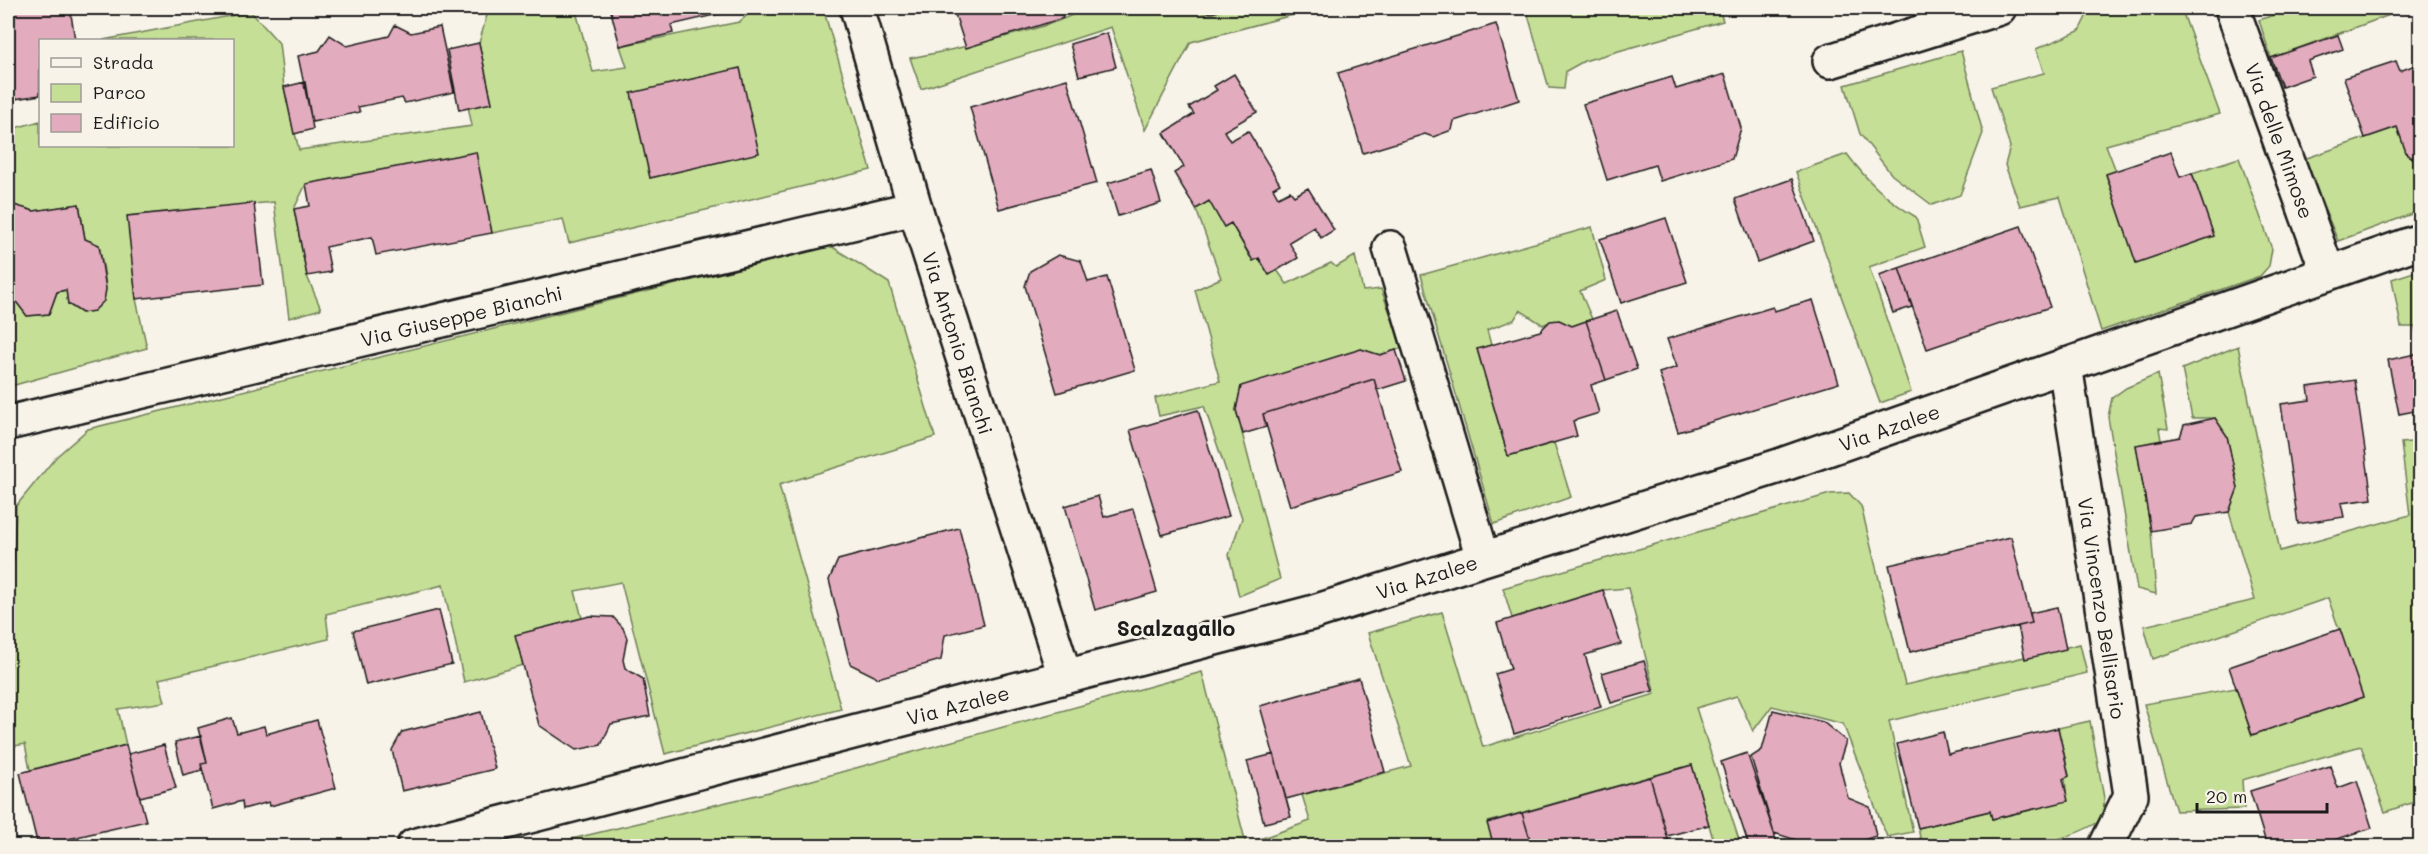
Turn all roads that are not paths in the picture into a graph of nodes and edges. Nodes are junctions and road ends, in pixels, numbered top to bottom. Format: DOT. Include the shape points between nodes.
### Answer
graph roads {
  1 [pos="857,8"];
  2 [pos="1998,8"];
  3 [pos="2232,8"];
  4 [pos="1830,61"];
  5 [pos="915,208"];
  6 [pos="2421,241"];
  7 [pos="1390,248"];
  8 [pos="2328,273"];
  9 [pos="2065,365"];
  10 [pos="8,423"];
  11 [pos="1483,558"];
  12 [pos="1065,676"];
  13 [pos="414,846"];
  14 [pos="2106,846"];
  1 -- 5 [label="street, Via Antonio Bianchi"];
  2 -- 4 [label="street"];
  3 -- 8 [label="street, Via delle Mimose"];
  5 -- 10 [label="street, Via Giuseppe Bianchi"];
  5 -- 12 [label="street, Via Antonio Bianchi"];
  6 -- 8 [label="street, Via Azalee"];
  7 -- 11 [label="street"];
  8 -- 9 [label="street, Via Azalee"];
  9 -- 11 [label="street, Via Azalee" via="1776,467"];
  9 -- 14 [label="street, Via Vincenzo Bellisario" via="2131,795"];
  11 -- 12 [label="street, Via Azalee" via="1311,613"];
  12 -- 13 [label="street, Via Azalee"];
}
